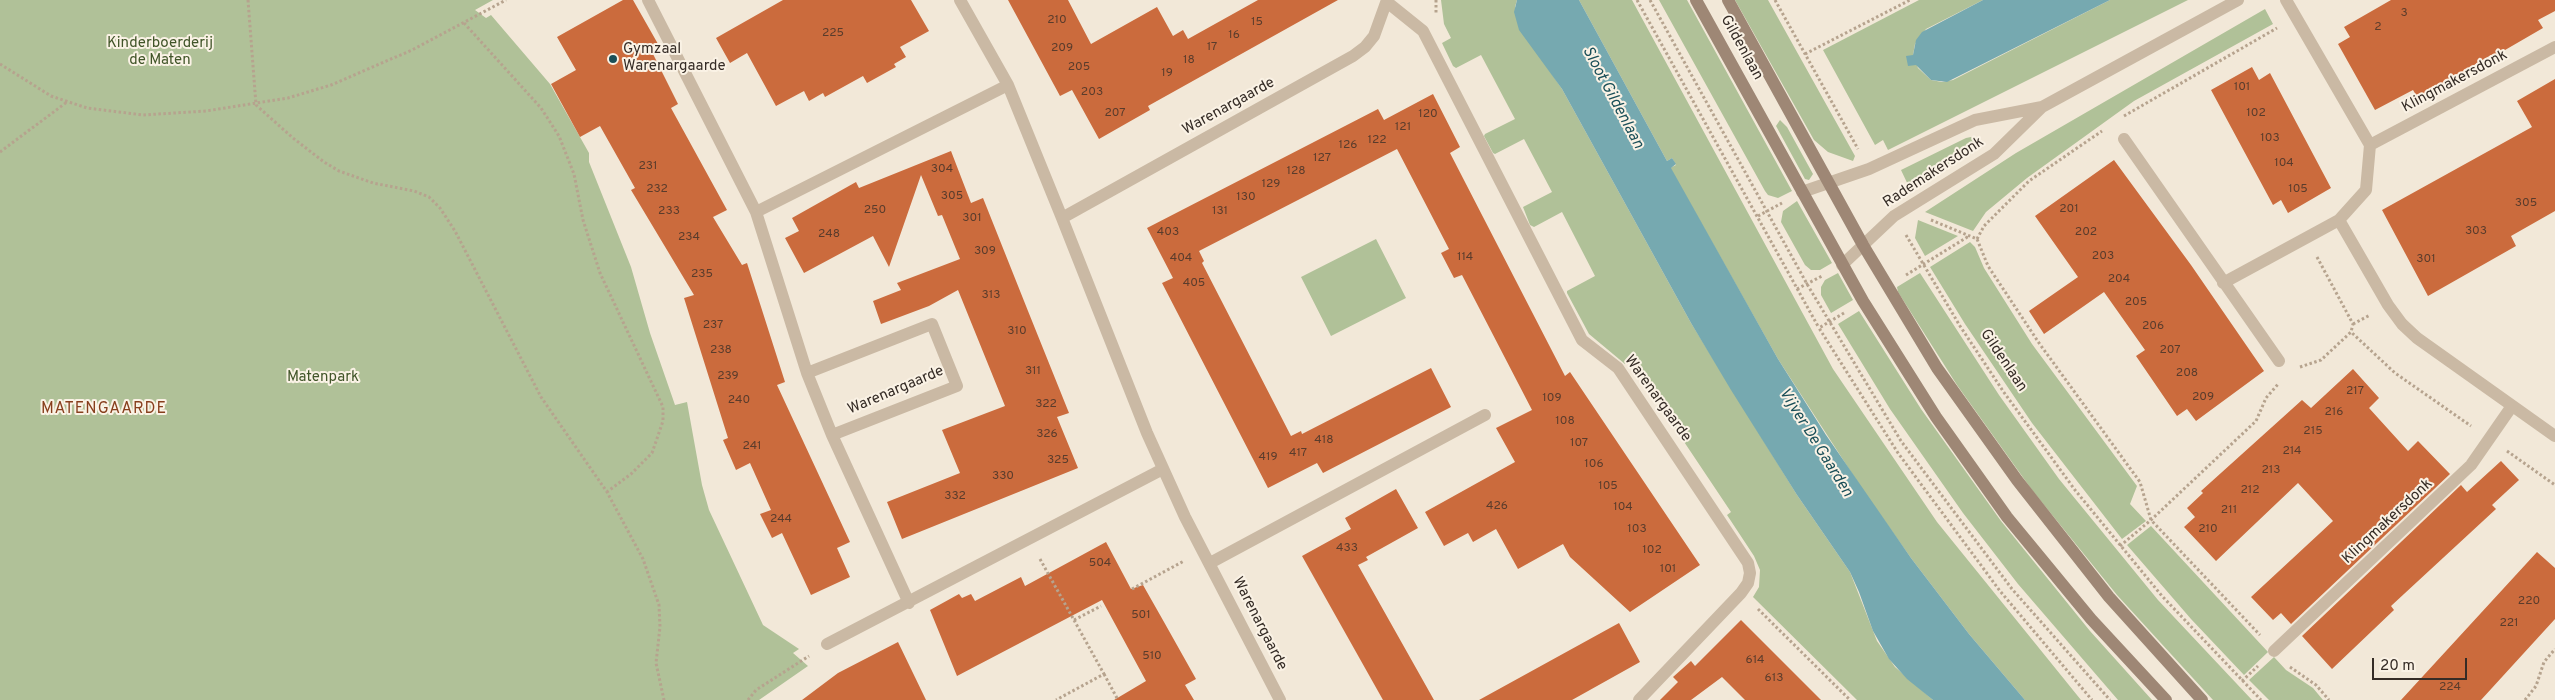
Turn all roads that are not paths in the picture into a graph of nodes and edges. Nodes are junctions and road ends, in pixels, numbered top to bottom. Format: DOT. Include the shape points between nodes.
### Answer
graph roads {
  1 [pos="648,0"];
  2 [pos="960,0"];
  3 [pos="1696,0"];
  4 [pos="1728,0"];
  5 [pos="2238,0"];
  6 [pos="2286,0"];
  7 [pos="1387,1"];
  8 [pos="2555,47"];
  9 [pos="1008,86"];
  10 [pos="2042,107"];
  11 [pos="2124,139"];
  12 [pos="2370,145"];
  13 [pos="1828,183"];
  14 [pos="1802,192"];
  15 [pos="756,212"];
  16 [pos="1062,218"];
  17 [pos="2339,220"];
  18 [pos="1863,245"];
  19 [pos="1842,265"];
  20 [pos="2223,283"];
  21 [pos="2279,361"];
  22 [pos="807,373"];
  23 [pos="2512,406"];
  24 [pos="1485,415"];
  25 [pos="832,435"];
  26 [pos="2555,436"];
  27 [pos="1163,469"];
  28 [pos="1210,563"];
  29 [pos="909,603"];
  30 [pos="826,644"];
  31 [pos="2274,651"];
  32 [pos="1280,700"];
  33 [pos="1639,700"];
  34 [pos="2166,700"];
  35 [pos="2202,700"];
  1 -- 15 [label="street"];
  2 -- 9 [label="street, Warenargaarde"];
  3 -- 14 [label="street, Gildenlaan"];
  4 -- 13 [label="street, Gildenlaan"];
  5 -- 10 [label="street, Rademakersdonk"];
  6 -- 12 [label="street"];
  7 -- 16 [label="street, Warenargaarde" via="1374,36 1353,56"];
  7 -- 33 [label="street, Warenargaarde" via="1423,31 1582,340 1618,368 1743,554 1750,573 1741,593"];
  8 -- 12 [label="street, Klingmakersdonk"];
  9 -- 15 [label="street"];
  9 -- 16 [label="street, Warenargaarde"];
  10 -- 13 [label="street, Rademakersdonk" via="1975,120 1870,169"];
  10 -- 18 [label="street, Rademakersdonk" via="1994,154 1894,216"];
  11 -- 20 [label="street"];
  12 -- 17 [label="street" via="2366,190"];
  13 -- 14 [label="street, Rademakersdonk"];
  13 -- 18 [label="street, Gildenlaan"];
  14 -- 19 [label="street, Gildenlaan"];
  15 -- 22 [label="street"];
  16 -- 27 [label="street, Warenargaarde"];
  17 -- 20 [label="street"];
  17 -- 23 [label="street" via="2402,324"];
  18 -- 19 [label="street, Rademakersdonk"];
  18 -- 35 [label="street, Gildenlaan" via="1937,368 2017,480 2109,597"];
  19 -- 34 [label="street, Gildenlaan" via="1936,417 2007,516 2091,619"];
  20 -- 21 [label="street"];
  22 -- 25 [label="street"];
  22 -- 25 [label="street, Warenargaarde" via="932,324 956,386"];
  23 -- 26 [label="street"];
  23 -- 31 [label="street, Klingmakersdonk" via="2471,465"];
  24 -- 28 [label="street"];
  25 -- 29 [label="street"];
  27 -- 28 [label="street, Warenargaarde"];
  27 -- 29 [label="street"];
  28 -- 32 [label="street, Warenargaarde"];
  29 -- 30 [label="street"];
}
